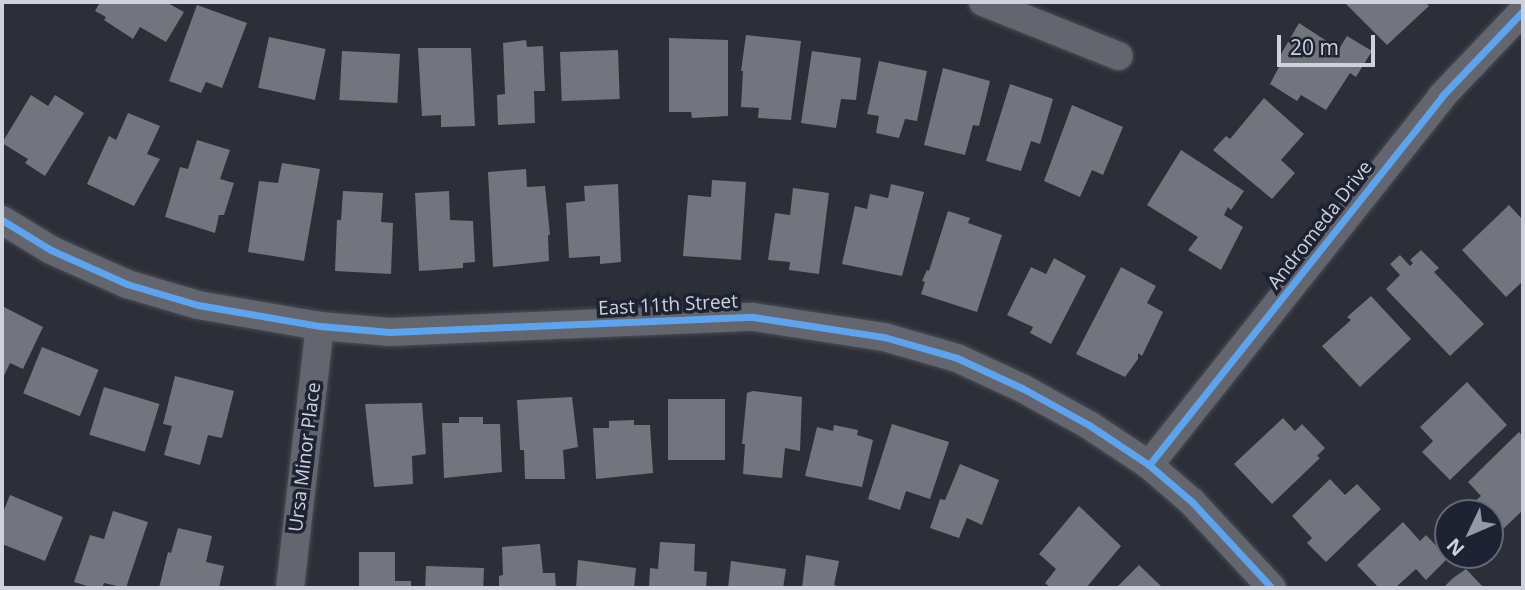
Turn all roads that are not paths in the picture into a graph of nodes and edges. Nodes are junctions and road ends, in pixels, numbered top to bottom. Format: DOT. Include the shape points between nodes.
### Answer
graph roads {
  1 [pos="983,2"];
  2 [pos="1523,11"];
  3 [pos="1119,56"];
  4 [pos="2,220"];
  5 [pos="320,326"];
  6 [pos="1149,465"];
  7 [pos="290,588"];
  8 [pos="1272,588"];
  1 -- 3 [label="street"];
  2 -- 6 [label="street, Andromeda Drive" via="1442,96"];
  4 -- 5 [label="street, East 11th Street" via="51,250 127,284 198,305"];
  5 -- 6 [label="street, East 11th Street" via="390,332 752,317 884,337 957,358 1022,388"];
  5 -- 7 [label="street, Ursa Minor Place"];
  6 -- 8 [label="street, East 11th Street" via="1192,502"];
}
